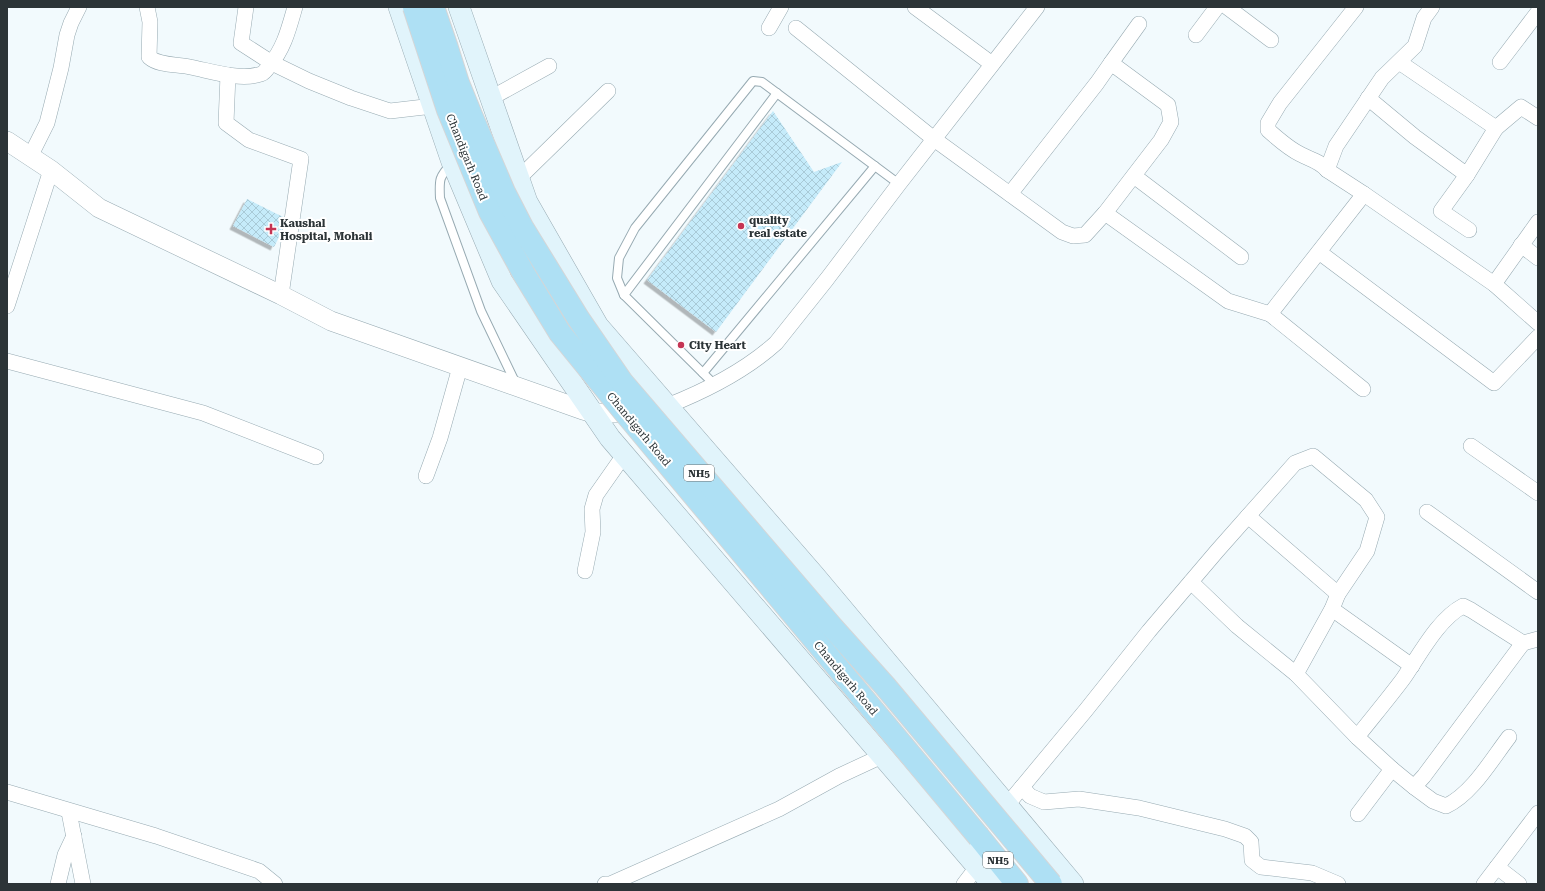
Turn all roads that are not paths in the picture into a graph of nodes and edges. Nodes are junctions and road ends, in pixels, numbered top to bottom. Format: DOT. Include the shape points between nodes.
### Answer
graph roads {
  1 [pos="79,7"];
  2 [pos="147,7"];
  3 [pos="246,7"];
  4 [pos="295,7"];
  5 [pos="399,7"];
  6 [pos="414,7"];
  7 [pos="433,7"];
  8 [pos="460,7"];
  9 [pos="781,7"];
  10 [pos="915,7"];
  11 [pos="1037,7"];
  12 [pos="1217,7"];
  13 [pos="1227,7"];
  14 [pos="1356,7"];
  15 [pos="1432,7"];
  16 [pos="1538,12"];
  17 [pos="1139,24"];
  18 [pos="769,28"];
  19 [pos="796,28"];
  20 [pos="1196,35"];
  21 [pos="1271,40"];
  22 [pos="1399,62"];
  23 [pos="1500,62"];
  24 [pos="272,63"];
  25 [pos="1111,63"];
  26 [pos="992,64"];
  27 [pos="549,66"];
  28 [pos="228,75"];
  29 [pos="608,91"];
  30 [pos="777,93"];
  31 [pos="491,98"];
  32 [pos="1368,98"];
  33 [pos="433,106"];
  34 [pos="1538,118"];
  35 [pos="1496,128"];
  36 [pos="934,139"];
  37 [pos="7,142"];
  38 [pos="30,157"];
  39 [pos="452,162"];
  40 [pos="875,166"];
  41 [pos="51,170"];
  42 [pos="1327,170"];
  43 [pos="1467,175"];
  44 [pos="1134,176"];
  45 [pos="519,178"];
  46 [pos="899,184"];
  47 [pos="1010,194"];
  48 [pos="1364,194"];
  49 [pos="1105,214"];
  50 [pos="1538,222"];
  51 [pos="1469,230"];
  52 [pos="1521,245"];
  53 [pos="1319,252"];
  54 [pos="1241,257"];
  55 [pos="1538,258"];
  56 [pos="1494,284"];
  57 [pos="281,295"];
  58 [pos="624,295"];
  59 [pos="7,306"];
  60 [pos="1270,314"];
  61 [pos="1538,323"];
  62 [pos="1538,336"];
  63 [pos="7,360"];
  64 [pos="460,367"];
  65 [pos="703,373"];
  66 [pos="714,384"];
  67 [pos="517,387"];
  68 [pos="1362,389"];
  69 [pos="667,406"];
  70 [pos="594,413"];
  71 [pos="1471,446"];
  72 [pos="624,455"];
  73 [pos="316,457"];
  74 [pos="426,476"];
  75 [pos="1538,493"];
  76 [pos="1427,512"];
  77 [pos="1248,516"];
  78 [pos="584,571"];
  79 [pos="1191,582"];
  80 [pos="1538,592"];
  81 [pos="1338,594"];
  82 [pos="1332,609"];
  83 [pos="1538,639"];
  84 [pos="1523,643"];
  85 [pos="1412,666"];
  86 [pos="1296,674"];
  87 [pos="1357,737"];
  88 [pos="1509,737"];
  89 [pos="882,756"];
  90 [pos="1392,769"];
  91 [pos="1022,787"];
  92 [pos="1414,787"];
  93 [pos="7,792"];
  94 [pos="1007,805"];
  95 [pos="69,812"];
  96 [pos="1538,813"];
  97 [pos="1358,814"];
  98 [pos="74,836"];
  99 [pos="977,867"];
  100 [pos="1497,867"];
  101 [pos="58,884"];
  102 [pos="83,884"];
  103 [pos="274,884"];
  104 [pos="605,884"];
  105 [pos="964,884"];
  106 [pos="992,884"];
  107 [pos="1017,884"];
  108 [pos="1051,884"];
  109 [pos="1073,884"];
  110 [pos="1338,884"];
  111 [pos="1484,884"];
  112 [pos="1519,884"];
  1 -- 38 [label="street" via="71,23 47,122"];
  2 -- 28 [label="street" via="150,22 150,57 154,62"];
  3 -- 24 [label="street" via="241,43"];
  4 -- 24 [label="street" via="285,41"];
  5 -- 33 [label="main road"];
  6 -- 107 [label="highway, Chandigarh Road / NH5, bridge" via="448,110 490,212 560,333"];
  7 -- 108 [label="highway, NH5, bridge" via="458,83 504,192 525,233 570,306 622,382 826,621 885,686"];
  8 -- 31 [label="main road"];
  9 -- 18 [label="street"];
  10 -- 26 [label="street"];
  11 -- 26 [label="street"];
  12 -- 20 [label="street"];
  13 -- 21 [label="street"];
  14 -- 42 [label="street" via="1280,103 1268,123 1268,130 1278,140 1299,154 1323,165"];
  15 -- 22 [label="street" via="1424,18 1415,46"];
  16 -- 23 [label="street"];
  17 -- 25 [label="street"];
  19 -- 36 [label="street"];
  22 -- 32 [label="street" via="1382,78"];
  22 -- 35 [label="street"];
  24 -- 28 [label="street" via="262,74"];
  24 -- 33 [label="street" via="309,81 390,111"];
  25 -- 44 [label="street" via="1168,105 1170,122 1161,140"];
  25 -- 47 [label="street"];
  26 -- 36 [label="street"];
  27 -- 31 [label="street"];
  28 -- 57 [label="street" via="226,124 249,140 302,159"];
  29 -- 45 [label="street"];
  30 -- 40 [label="lane"];
  30 -- 58 [label="lane"];
  30 -- 58 [label="lane" via="762,82 753,81 635,228 619,258 617,278"];
  31 -- 45 [label="main road"];
  32 -- 42 [label="street" via="1336,146"];
  32 -- 43 [label="street"];
  33 -- 39 [label="main road"];
  34 -- 35 [label="street" via="1521,107"];
  35 -- 43 [label="street"];
  36 -- 46 [label="street"];
  36 -- 47 [label="street"];
  37 -- 38 [label="street"];
  38 -- 41 [label="street"];
  39 -- 67 [label="lane" via="442,174 440,198 481,311"];
  39 -- 70 [label="main road" via="502,281"];
  40 -- 46 [label="lane"];
  40 -- 65 [label="lane"];
  41 -- 57 [label="street" via="99,208"];
  41 -- 59 [label="street"];
  42 -- 48 [label="street"];
  43 -- 51 [label="street" via="1441,211"];
  44 -- 49 [label="street"];
  44 -- 54 [label="street"];
  45 -- 69 [label="main road" via="527,202 598,326"];
  46 -- 66 [label="street" via="776,343 752,362"];
  47 -- 49 [label="street" via="1062,232 1073,236 1085,235"];
  48 -- 53 [label="street"];
  48 -- 56 [label="street"];
  49 -- 60 [label="street" via="1228,301"];
  50 -- 52 [label="street"];
  52 -- 55 [label="street"];
  52 -- 56 [label="street"];
  53 -- 60 [label="street"];
  53 -- 62 [label="street" via="1494,383"];
  56 -- 61 [label="street"];
  57 -- 64 [label="street" via="331,321"];
  58 -- 65 [label="lane"];
  60 -- 68 [label="street"];
  63 -- 73 [label="street" via="203,413"];
  64 -- 67 [label="street"];
  64 -- 74 [label="street" via="440,438"];
  65 -- 66 [label="lane"];
  66 -- 69 [label="street"];
  67 -- 70 [label="street"];
  69 -- 70 [label="street" via="635,413"];
  69 -- 94 [label="main road" via="814,575"];
  70 -- 72 [label="main road"];
  71 -- 75 [label="street"];
  72 -- 78 [label="street" via="596,495 592,509 593,532"];
  72 -- 89 [label="main road"];
  76 -- 80 [label="street"];
  77 -- 79 [label="street"];
  77 -- 81 [label="street"];
  77 -- 81 [label="street" via="1295,463 1312,456 1366,500 1377,517 1367,551"];
  79 -- 86 [label="street" via="1237,626"];
  79 -- 91 [label="street"];
  81 -- 82 [label="street"];
  82 -- 85 [label="street"];
  82 -- 86 [label="street"];
  83 -- 84 [label="street"];
  84 -- 85 [label="street" via="1463,606 1453,611"];
  84 -- 92 [label="street"];
  85 -- 87 [label="street"];
  86 -- 87 [label="street"];
  87 -- 90 [label="street"];
  88 -- 92 [label="street" via="1467,791 1446,806 1433,801"];
  89 -- 99 [label="main road"];
  89 -- 104 [label="street" via="778,809"];
  90 -- 92 [label="street"];
  90 -- 97 [label="street"];
  91 -- 94 [label="street"];
  91 -- 110 [label="street" via="1030,796 1044,802 1078,799 1140,808 1225,829 1245,836 1251,842 1252,860 1261,867 1312,873"];
  93 -- 95 [label="street"];
  94 -- 109 [label="main road"];
  95 -- 98 [label="street"];
  95 -- 103 [label="street" via="156,836 259,871"];
  96 -- 100 [label="street"];
  98 -- 101 [label="street" via="65,855"];
  98 -- 102 [label="street"];
  99 -- 105 [label="street"];
  99 -- 106 [label="main road"];
  100 -- 111 [label="street"];
  100 -- 112 [label="street"];
}
